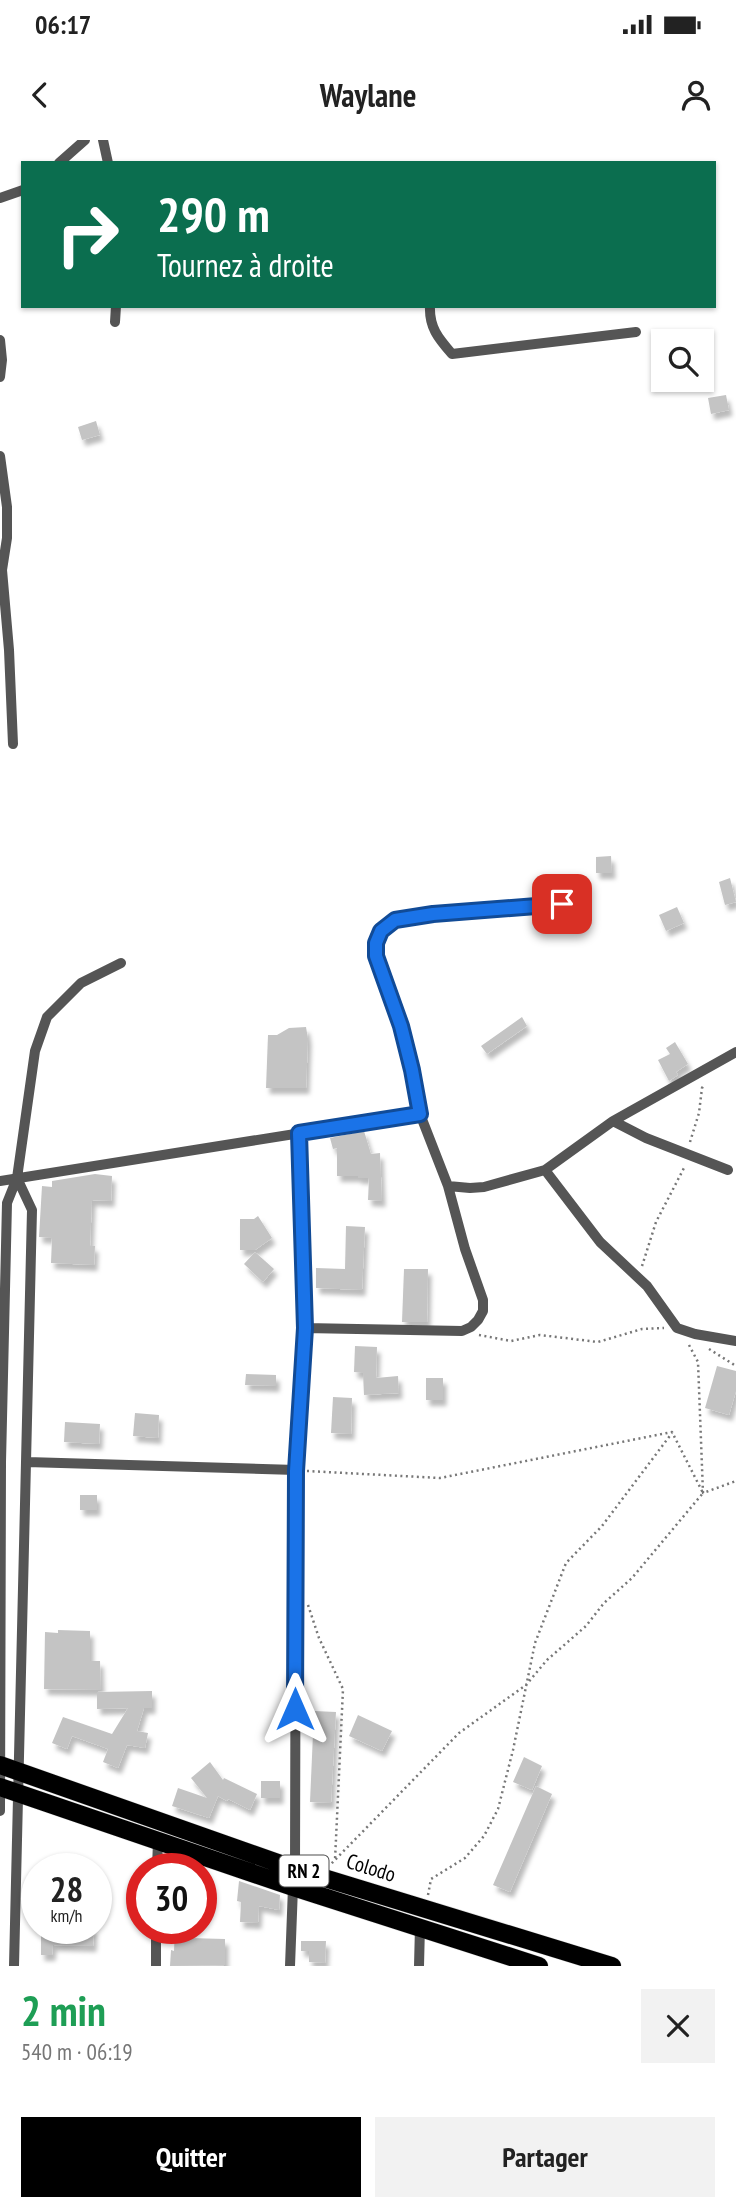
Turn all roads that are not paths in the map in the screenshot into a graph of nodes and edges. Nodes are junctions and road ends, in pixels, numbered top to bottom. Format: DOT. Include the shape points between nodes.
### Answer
graph roads {
  1 [pos="85,140"];
  2 [pos="103,140"];
  3 [pos="61,161"];
  4 [pos="108,161"];
  5 [pos="20,190"];
  6 [pos="0,198"];
  7 [pos="116,308"];
  8 [pos="430,308"];
  9 [pos="115,322"];
  10 [pos="636,332"];
  11 [pos="0,340"];
  12 [pos="0,377"];
  13 [pos="0,456"];
  14 [pos="1,569"];
  15 [pos="13,744"];
  16 [pos="586,903"];
  17 [pos="121,963"];
  18 [pos="736,1052"];
  19 [pos="420,1114"];
  20 [pos="614,1121"];
  21 [pos="299,1133"];
  22 [pos="545,1170"];
  23 [pos="728,1170"];
  24 [pos="17,1178"];
  25 [pos="0,1181"];
  26 [pos="449,1186"];
  27 [pos="305,1328"];
  28 [pos="736,1341"];
  29 [pos="27,1462"];
  30 [pos="296,1471"];
  31 [pos="1,1766"];
  32 [pos="19,1773"];
  33 [pos="6,1789"];
  34 [pos="0,1811"];
  35 [pos="158,1841"];
  36 [pos="158,1853"];
  37 [pos="295,1868"];
  38 [pos="293,1887"];
  39 [pos="419,1926"];
  40 [pos="156,1944"];
  41 [pos="14,1966"];
  42 [pos="156,1966"];
  43 [pos="290,1966"];
  44 [pos="419,1966"];
  45 [pos="539,1966"];
  46 [pos="612,1966"];
  1 -- 3 [label="street"];
  2 -- 4 [label="street"];
  5 -- 6 [label="street"];
  7 -- 9 [label="street"];
  8 -- 10 [label="street" via="431,326 452,354"];
  11 -- 12 [label="street"];
  13 -- 14 [label="street" via="7,507"];
  14 -- 15 [label="street"];
  16 -- 19 [label="street" via="433,914 395,920 381,931 376,956 401,1026"];
  17 -- 24 [label="street" via="80,983 47,1017 35,1051"];
  18 -- 20 [label="street"];
  19 -- 21 [label="street"];
  19 -- 26 [label="street"];
  20 -- 22 [label="street"];
  20 -- 23 [label="street"];
  21 -- 24 [label="street"];
  21 -- 27 [label="street"];
  22 -- 26 [label="street" via="484,1187"];
  22 -- 28 [label="street" via="600,1242 647,1286 677,1328"];
  24 -- 25 [label="street"];
  24 -- 29 [label="street" via="32,1210"];
  24 -- 31 [label="street" via="7,1203"];
  26 -- 27 [label="street" via="483,1300 483,1311 471,1327 462,1331"];
  27 -- 30 [label="street"];
  29 -- 30 [label="street"];
  29 -- 32 [label="street"];
  30 -- 37 [label="street"];
  31 -- 32 [label="main road, Colodo / RN 2"];
  31 -- 33 [label="street"];
  32 -- 33 [label="street"];
  32 -- 37 [label="main road, Colodo / RN 2"];
  33 -- 34 [label="street"];
  33 -- 35 [label="main road, Colodo / RN 2"];
  33 -- 41 [label="street"];
  35 -- 36 [label="street"];
  35 -- 38 [label="main road, Colodo / RN 2"];
  37 -- 46 [label="main road, Colodo / RN 2"];
  38 -- 39 [label="main road, Colodo / RN 2"];
  38 -- 43 [label="street"];
  39 -- 44 [label="street"];
  39 -- 45 [label="main road, Colodo / RN 2"];
  40 -- 42 [label="street"];
}
